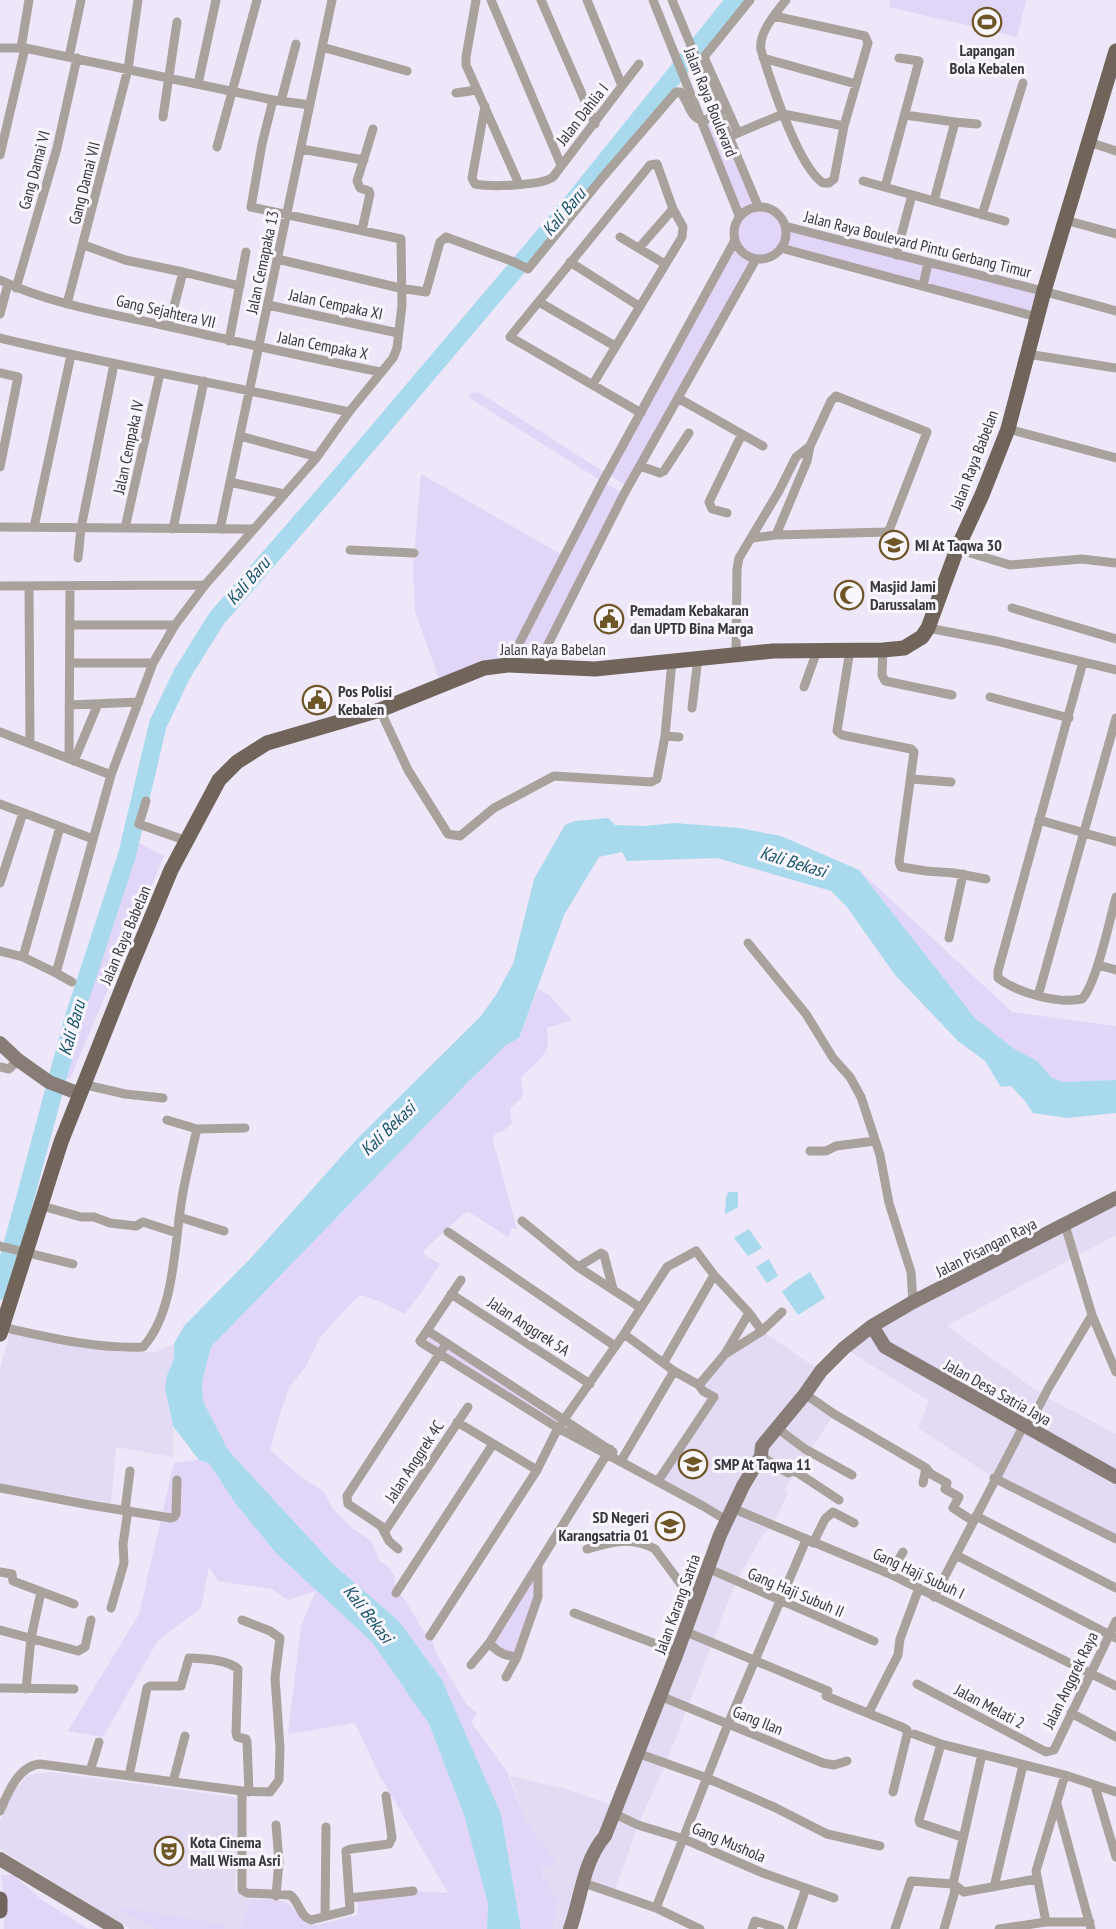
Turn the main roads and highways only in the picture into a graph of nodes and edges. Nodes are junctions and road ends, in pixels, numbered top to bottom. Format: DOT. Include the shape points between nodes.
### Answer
graph roads {
  1 [pos="1116,51"];
  2 [pos="1,1330"];
  3 [pos="0,1899"];
  4 [pos="0,1911"];
  1 -- 2 [label="main road, Jalan Raya Babelan" via="1044,291 1008,429 922,637 904,648 883,650 774,651 595,669 508,665 484,668 380,710 267,743 237,762 219,780 171,870 61,1142"];
  3 -- 4 [label="main road"];
}
